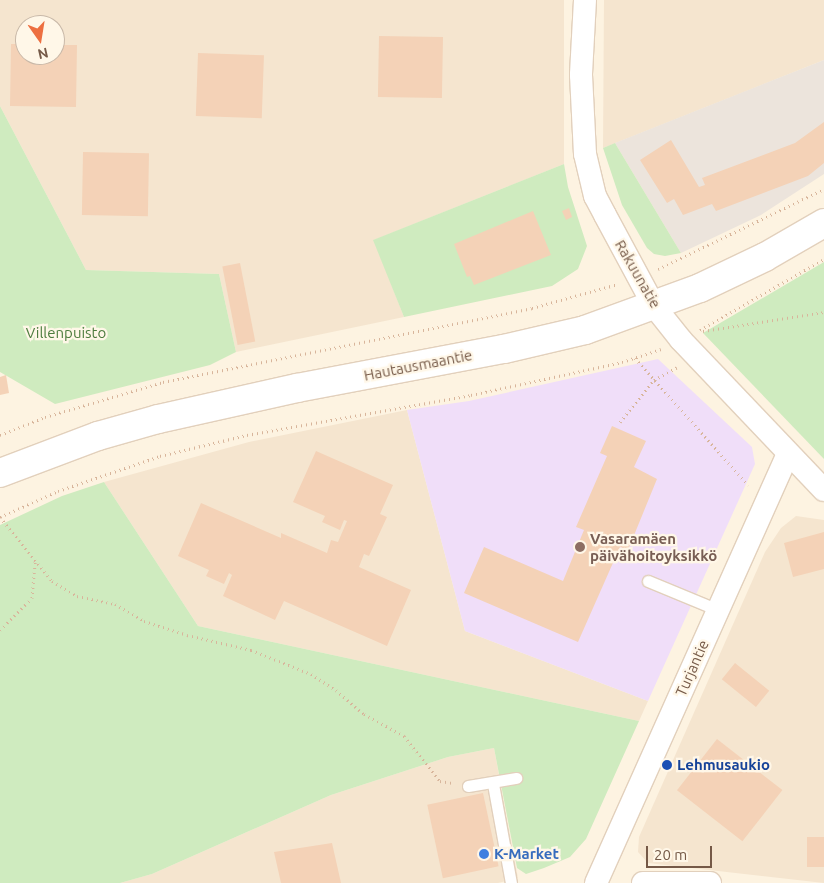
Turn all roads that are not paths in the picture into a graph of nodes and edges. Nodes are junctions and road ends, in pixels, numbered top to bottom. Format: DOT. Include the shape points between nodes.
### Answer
graph roads {
  1 [pos="585,0"];
  2 [pos="824,223"];
  3 [pos="654,306"];
  4 [pos="788,453"];
  5 [pos="0,473"];
  6 [pos="824,490"];
  7 [pos="648,581"];
  8 [pos="718,610"];
  9 [pos="516,778"];
  10 [pos="493,784"];
  11 [pos="468,786"];
  12 [pos="511,883"];
  13 [pos="596,883"];
  14 [pos="643,883"];
  15 [pos="710,883"];
  1 -- 3 [label="street, Rakuunatie" via="582,116 589,174 605,215"];
  2 -- 3 [label="street, Hautausmaantie" via="766,257"];
  3 -- 4 [label="street, Rakuunatie" via="681,340"];
  3 -- 5 [label="street, Hautausmaantie" via="548,340 297,388 158,419 98,436"];
  4 -- 6 [label="street, Rakuunatie"];
  4 -- 8 [label="street, Turjantie"];
  7 -- 8 [label="lane"];
  8 -- 13 [label="street, Turjantie"];
  9 -- 10 [label="lane"];
  10 -- 11 [label="lane"];
  10 -- 12 [label="lane"];
  14 -- 15 [label="street"];
}
